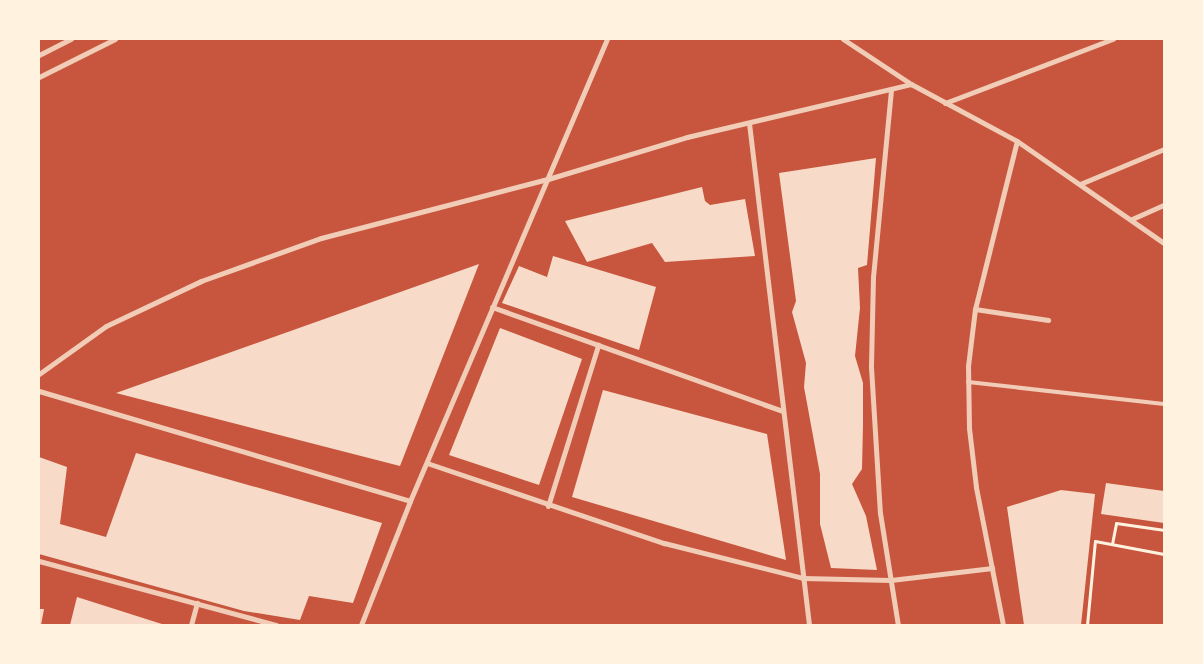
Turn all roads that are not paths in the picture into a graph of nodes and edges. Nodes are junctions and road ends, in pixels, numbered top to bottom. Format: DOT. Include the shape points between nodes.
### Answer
graph roads {
  1 [pos="70,39"];
  2 [pos="115,39"];
  3 [pos="607,39"];
  4 [pos="843,39"];
  5 [pos="1113,39"];
  6 [pos="39,55"];
  7 [pos="39,77"];
  8 [pos="911,84"];
  9 [pos="891,90"];
  10 [pos="945,103"];
  11 [pos="749,123"];
  12 [pos="1017,141"];
  13 [pos="1164,149"];
  14 [pos="548,179"];
  15 [pos="1080,184"];
  16 [pos="1164,205"];
  17 [pos="1132,219"];
  18 [pos="1164,243"];
  19 [pos="492,307"];
  20 [pos="975,309"];
  21 [pos="1048,320"];
  22 [pos="598,345"];
  23 [pos="39,374"];
  24 [pos="968,382"];
  25 [pos="39,391"];
  26 [pos="1164,404"];
  27 [pos="783,411"];
  28 [pos="427,463"];
  29 [pos="410,501"];
  30 [pos="548,506"];
  31 [pos="39,561"];
  32 [pos="992,568"];
  33 [pos="803,578"];
  34 [pos="891,580"];
  35 [pos="196,603"];
  36 [pos="191,625"];
  37 [pos="277,625"];
  38 [pos="361,625"];
  39 [pos="809,625"];
  40 [pos="898,625"];
  41 [pos="1003,625"];
  1 -- 6 [label="street"];
  2 -- 7 [label="street"];
  3 -- 14 [label="street"];
  4 -- 8 [label="street"];
  5 -- 10 [label="street"];
  8 -- 9 [label="street"];
  8 -- 10 [label="street"];
  9 -- 11 [label="street"];
  9 -- 34 [label="street" via="873,277 871,367 880,513"];
  10 -- 12 [label="street"];
  11 -- 14 [label="street"];
  11 -- 27 [label="street"];
  12 -- 15 [label="street"];
  12 -- 20 [label="street"];
  13 -- 15 [label="street"];
  14 -- 19 [label="street"];
  14 -- 23 [label="street" via="321,238 201,281 106,326"];
  15 -- 17 [label="street"];
  16 -- 17 [label="street"];
  17 -- 18 [label="street"];
  19 -- 22 [label="street"];
  19 -- 28 [label="street"];
  20 -- 21 [label="street"];
  20 -- 24 [label="street"];
  22 -- 27 [label="street"];
  22 -- 30 [label="street"];
  24 -- 26 [label="lane"];
  24 -- 32 [label="street" via="976,488"];
  25 -- 29 [label="street"];
  27 -- 33 [label="street"];
  28 -- 29 [label="street"];
  28 -- 30 [label="street"];
  29 -- 38 [label="street"];
  30 -- 33 [label="street" via="664,543"];
  31 -- 35 [label="street"];
  32 -- 34 [label="street"];
  32 -- 41 [label="street"];
  33 -- 34 [label="street"];
  33 -- 39 [label="street"];
  34 -- 40 [label="street"];
  35 -- 36 [label="street"];
  35 -- 37 [label="street"];
}
